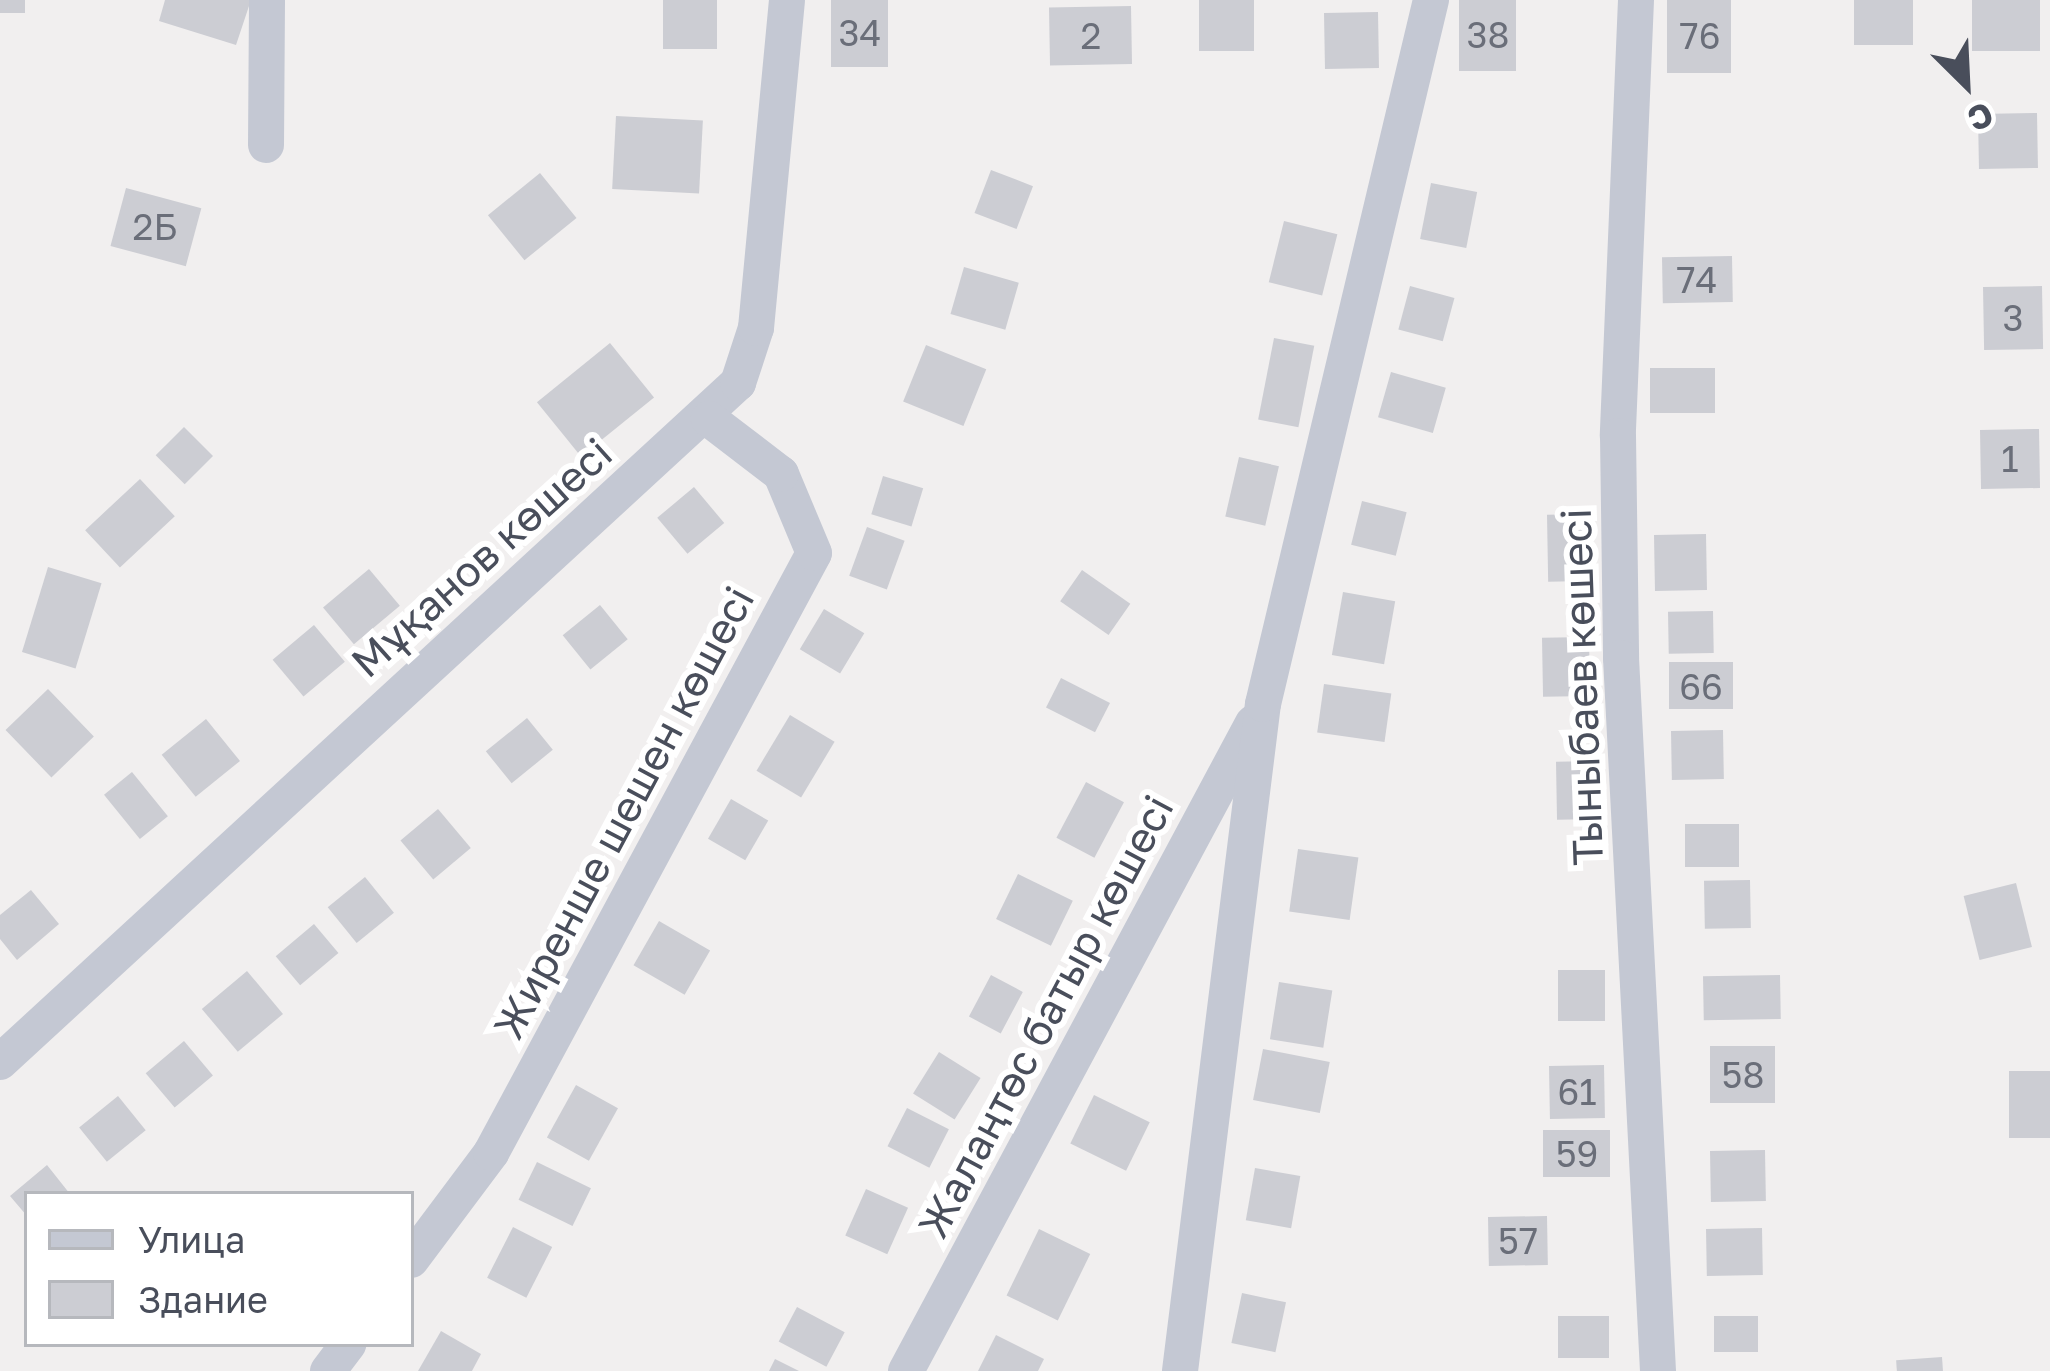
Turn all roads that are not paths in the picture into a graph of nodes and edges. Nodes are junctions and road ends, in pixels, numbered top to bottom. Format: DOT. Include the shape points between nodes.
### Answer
graph roads {
  1 [pos="267,0"];
  2 [pos="787,0"];
  3 [pos="1431,0"];
  4 [pos="1636,0"];
  5 [pos="266,145"];
  6 [pos="710,419"];
  7 [pos="1263,704"];
  8 [pos="0,1062"];
  9 [pos="414,1256"];
  10 [pos="906,1371"];
  11 [pos="1180,1371"];
  12 [pos="1658,1371"];
  1 -- 5 [label="street"];
  2 -- 6 [label="street, Мұқанов көшесі" via="756,328 737,383"];
  3 -- 7 [label="street, Жалаңтөс батыр көшесі"];
  4 -- 12 [label="street, Тыныбаев көшесі" via="1620,569"];
  6 -- 8 [label="street, Мұқанов көшесі" via="620,486"];
  6 -- 9 [label="street, Жиренше шешен көшесі" via="781,474 814,553 490,1153"];
  7 -- 10 [label="street, Жалаңтөс батыр көшесі"];
  7 -- 11 [label="street, Жалаңтөс батыр көшесі"];
}
